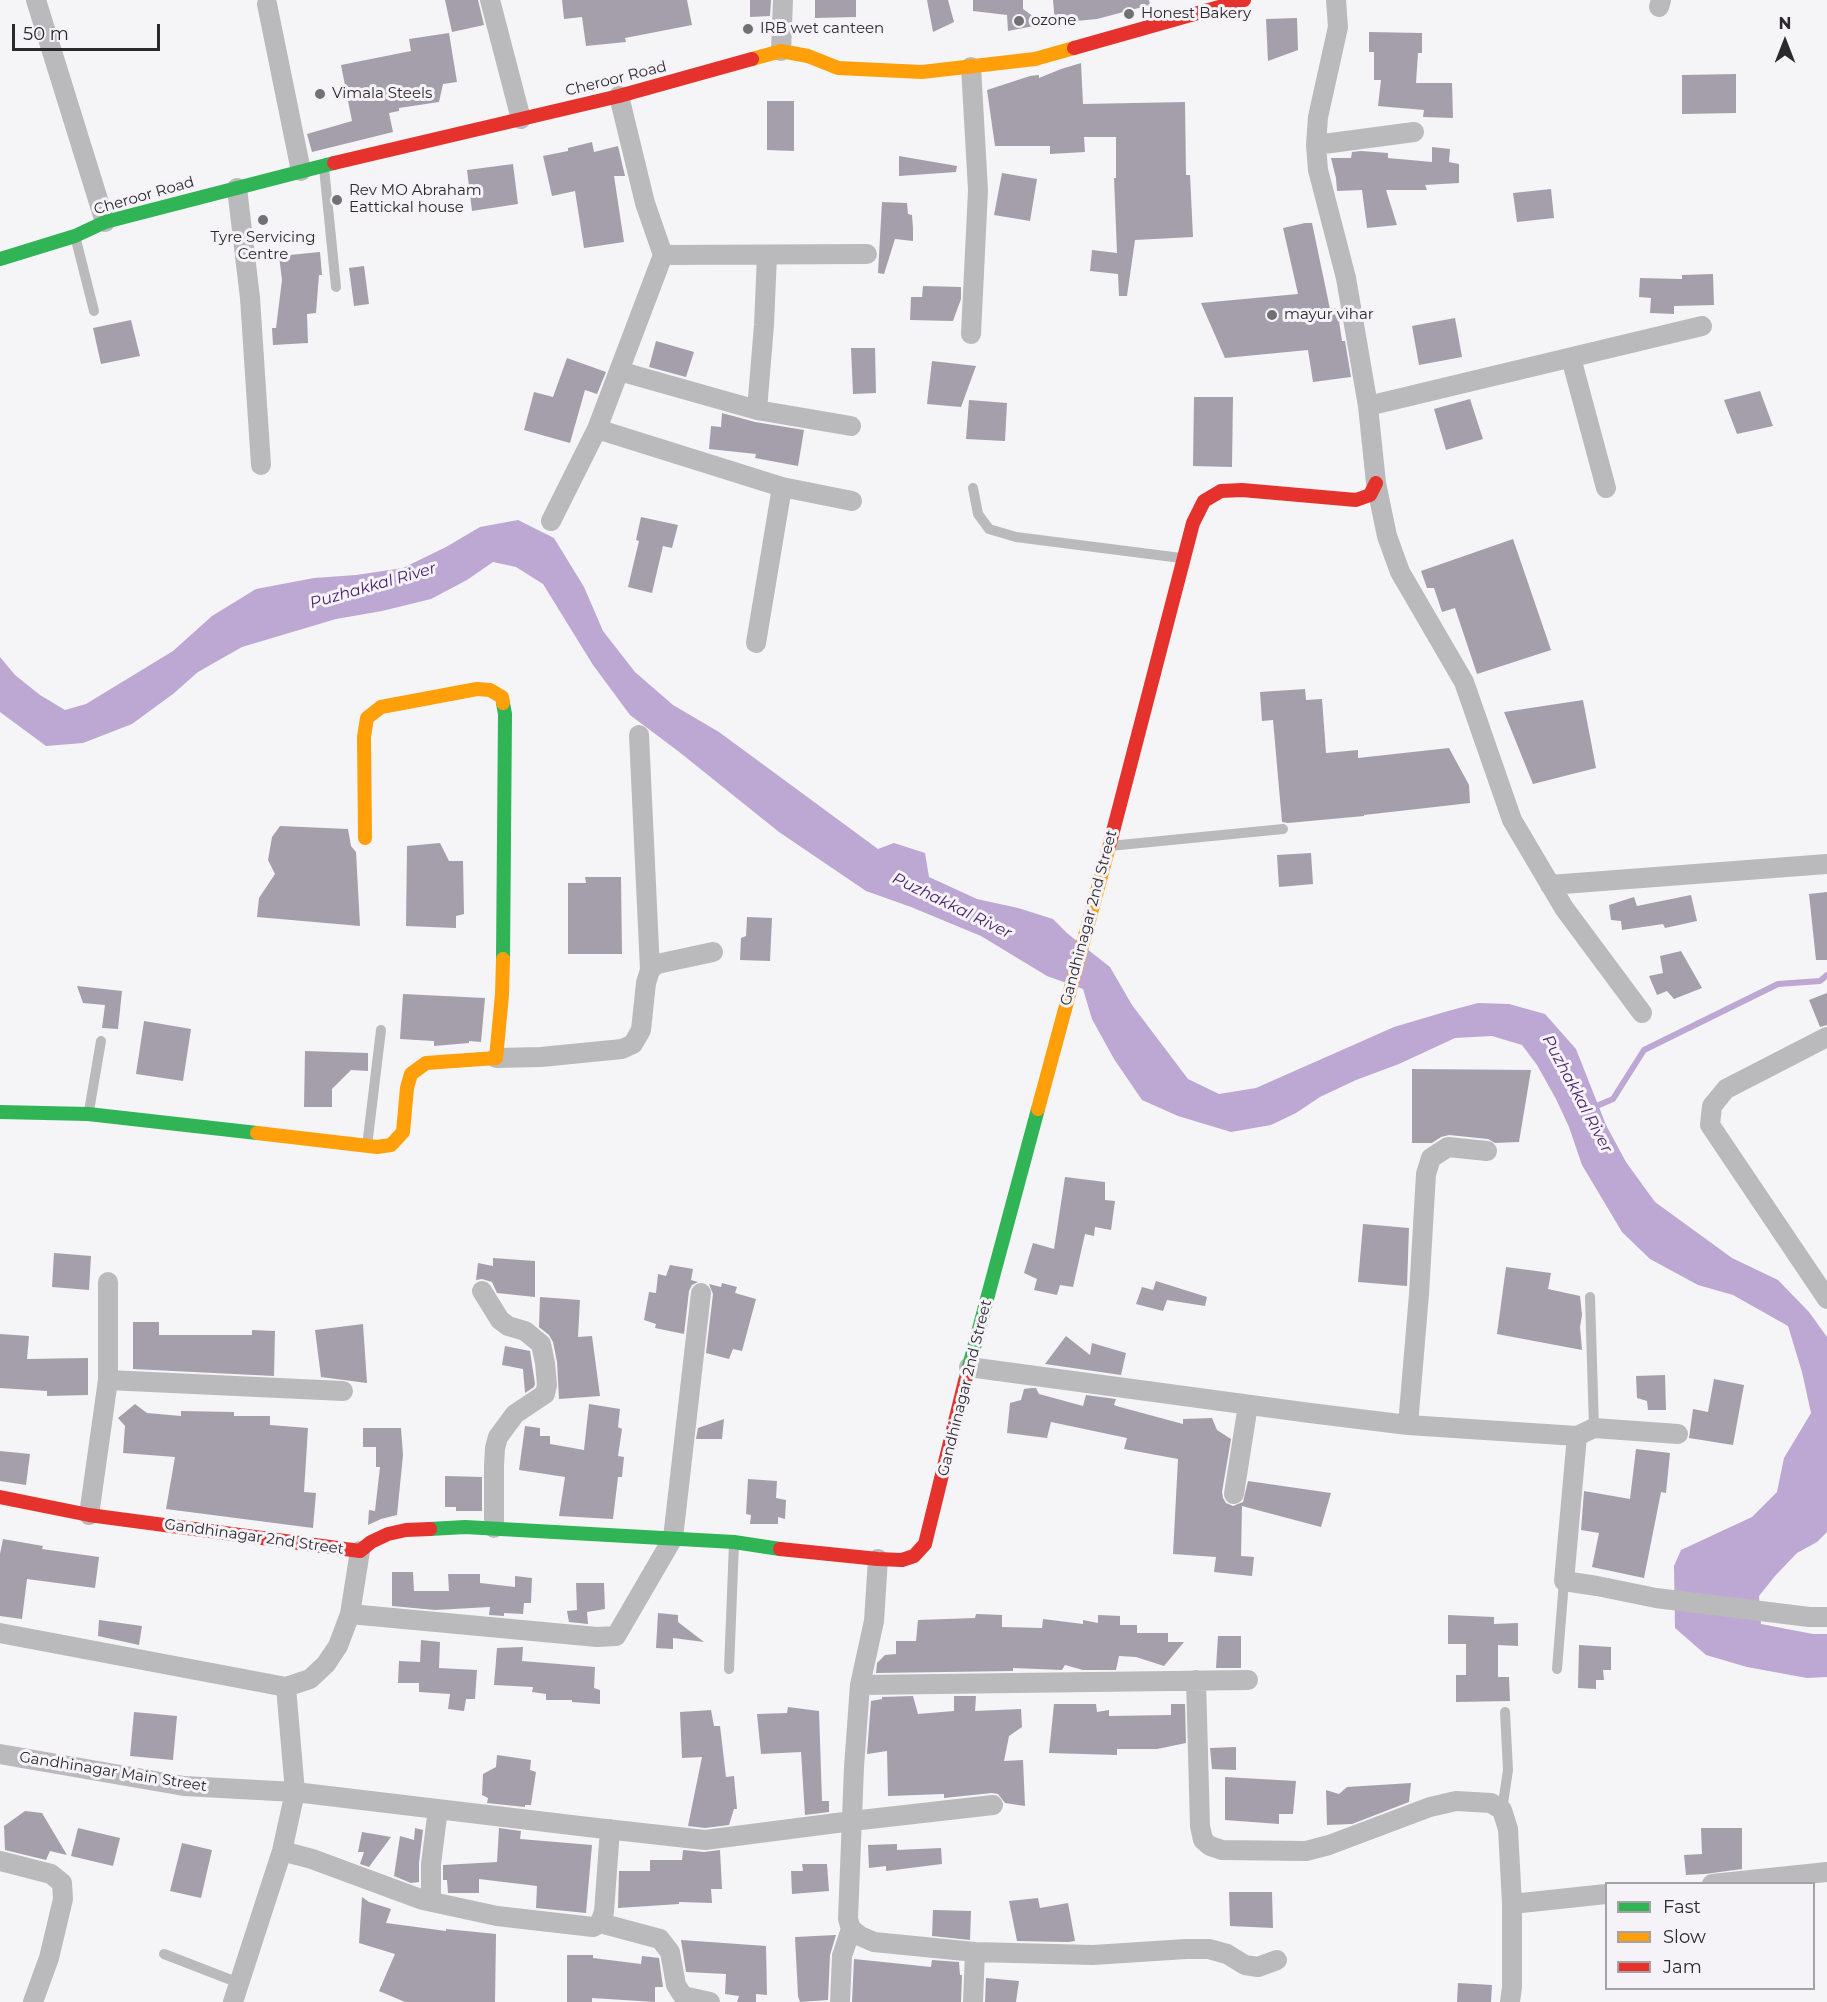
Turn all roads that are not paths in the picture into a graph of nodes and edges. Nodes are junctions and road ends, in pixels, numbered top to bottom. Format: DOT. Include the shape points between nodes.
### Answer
graph roads {
  1 [pos="36,0"];
  2 [pos="490,0"];
  3 [pos="783,0"];
  4 [pos="1244,0"];
  5 [pos="1336,0"];
  6 [pos="267,4"];
  7 [pos="781,51"];
  8 [pos="971,66"];
  9 [pos="619,96"];
  10 [pos="521,119"];
  11 [pos="1414,132"];
  12 [pos="1316,145"];
  13 [pos="324,166"];
  14 [pos="301,171"];
  15 [pos="237,188"];
  16 [pos="105,222"];
  17 [pos="75,236"];
  18 [pos="867,254"];
  19 [pos="663,255"];
  20 [pos="767,255"];
  21 [pos="0,259"];
  22 [pos="336,287"];
  23 [pos="94,311"];
  24 [pos="1702,326"];
  25 [pos="971,334"];
  26 [pos="1571,358"];
  27 [pos="619,370"];
  28 [pos="1368,406"];
  29 [pos="757,410"];
  30 [pos="850,426"];
  31 [pos="597,429"];
  32 [pos="261,465"];
  33 [pos="1376,483"];
  34 [pos="782,487"];
  35 [pos="973,488"];
  36 [pos="1606,488"];
  37 [pos="852,501"];
  38 [pos="551,521"];
  39 [pos="1184,559"];
  40 [pos="756,643"];
  41 [pos="639,735"];
  42 [pos="1283,829"];
  43 [pos="365,838"];
  44 [pos="1109,846"];
  45 [pos="1827,864"];
  46 [pos="1550,885"];
  47 [pos="713,952"];
  48 [pos="650,970"];
  49 [pos="1642,1013"];
  50 [pos="381,1030"];
  51 [pos="1827,1037"];
  52 [pos="101,1041"];
  53 [pos="496,1058"];
  54 [pos="0,1112"];
  55 [pos="88,1114"];
  56 [pos="367,1146"];
  57 [pos="1487,1151"];
  58 [pos="108,1282"];
  59 [pos="482,1291"];
  60 [pos="701,1293"];
  61 [pos="1590,1298"];
  62 [pos="1827,1299"];
  63 [pos="969,1366"];
  64 [pos="108,1380"];
  65 [pos="343,1390"];
  66 [pos="1248,1405"];
  67 [pos="1408,1425"];
  68 [pos="1586,1432"];
  69 [pos="1678,1434"];
  70 [pos="1234,1494"];
  71 [pos="0,1497"];
  72 [pos="89,1515"];
  73 [pos="494,1528"];
  74 [pos="674,1538"];
  75 [pos="734,1542"];
  76 [pos="360,1551"];
  77 [pos="878,1559"];
  78 [pos="1564,1581"];
  79 [pos="350,1614"];
  80 [pos="1818,1617"];
  81 [pos="0,1633"];
  82 [pos="729,1669"];
  83 [pos="1557,1669"];
  84 [pos="1196,1680"];
  85 [pos="1248,1680"];
  86 [pos="860,1685"];
  87 [pos="286,1687"];
  88 [pos="1505,1712"];
  89 [pos="0,1754"];
  90 [pos="295,1792"];
  91 [pos="993,1805"];
  92 [pos="438,1809"];
  93 [pos="1502,1810"];
  94 [pos="852,1821"];
  95 [pos="610,1829"];
  96 [pos="282,1851"];
  97 [pos="0,1861"];
  98 [pos="1827,1872"];
  99 [pos="1731,1882"];
  100 [pos="1605,1894"];
  101 [pos="430,1902"];
  102 [pos="1512,1904"];
  103 [pos="600,1923"];
  104 [pos="851,1929"];
  105 [pos="975,1952"];
  106 [pos="164,1953"];
  107 [pos="1277,1960"];
  108 [pos="239,1983"];
  109 [pos="33,2002"];
  110 [pos="233,2002"];
  111 [pos="710,2002"];
  112 [pos="840,2002"];
  113 [pos="973,2002"];
  114 [pos="1510,2002"];
  1 -- 16 [label="street"];
  2 -- 10 [label="street"];
  3 -- 7 [label="street"];
  4 -- 8 [label="street, Cheroor Road" via="1035,59"];
  5 -- 12 [label="street" via="1338,27 1318,117"];
  6 -- 14 [label="street"];
  7 -- 8 [label="street, Cheroor Road" via="838,68 922,72"];
  7 -- 9 [label="street, Cheroor Road"];
  8 -- 25 [label="street" via="978,190"];
  9 -- 10 [label="street, Cheroor Road"];
  9 -- 19 [label="street" via="645,203"];
  10 -- 13 [label="street, Cheroor Road"];
  11 -- 12 [label="street"];
  12 -- 28 [label="street" via="1318,170 1346,278"];
  13 -- 14 [label="street, Cheroor Road"];
  13 -- 22 [label="lane"];
  14 -- 15 [label="street, Cheroor Road"];
  15 -- 16 [label="street, Cheroor Road"];
  15 -- 32 [label="street" via="250,298"];
  16 -- 17 [label="street, Cheroor Road"];
  17 -- 21 [label="street, Cheroor Road"];
  17 -- 23 [label="lane"];
  18 -- 20 [label="street"];
  19 -- 20 [label="street"];
  19 -- 27 [label="street"];
  20 -- 29 [label="street"];
  24 -- 26 [label="street"];
  26 -- 28 [label="street"];
  26 -- 36 [label="street"];
  27 -- 29 [label="street"];
  27 -- 31 [label="street"];
  28 -- 33 [label="street"];
  29 -- 30 [label="street"];
  31 -- 34 [label="street"];
  31 -- 38 [label="street"];
  33 -- 39 [label="street, Gandhinagar 2nd Street" via="1370,495 1356,500 1221,491 1203,501"];
  33 -- 46 [label="street" via="1400,572 1464,682 1512,820"];
  34 -- 37 [label="street"];
  34 -- 40 [label="street"];
  35 -- 39 [label="lane" via="978,514 989,529 1016,537"];
  39 -- 44 [label="street, Gandhinagar 2nd Street"];
  41 -- 48 [label="street"];
  42 -- 44 [label="lane"];
  43 -- 53 [label="street" via="367,718 381,707 477,689 490,690 502,697 504,928"];
  44 -- 63 [label="street, Gandhinagar 2nd Street"];
  45 -- 46 [label="street"];
  46 -- 49 [label="street"];
  47 -- 48 [label="street" via="657,964"];
  48 -- 53 [label="street" via="641,1030 633,1044 622,1049"];
  50 -- 56 [label="lane"];
  51 -- 62 [label="street" via="1726,1089 1712,1106 1710,1125"];
  52 -- 55 [label="lane"];
  53 -- 56 [label="street" via="426,1063 411,1074 403,1132 390,1145"];
  54 -- 55 [label="street"];
  55 -- 56 [label="street"];
  57 -- 67 [label="street" via="1448,1147 1431,1158 1426,1174"];
  58 -- 64 [label="street"];
  59 -- 73 [label="street" via="500,1320 525,1331 541,1344 546,1363 544,1394 515,1414 498,1437"];
  60 -- 74 [label="street"];
  61 -- 68 [label="lane"];
  63 -- 66 [label="street"];
  63 -- 77 [label="street, Gandhinagar 2nd Street" via="926,1544 914,1556 902,1560"];
  64 -- 65 [label="street"];
  64 -- 72 [label="street"];
  66 -- 67 [label="street"];
  66 -- 70 [label="street"];
  67 -- 68 [label="street"];
  68 -- 69 [label="street"];
  68 -- 78 [label="street"];
  71 -- 72 [label="street, Gandhinagar 2nd Street"];
  72 -- 76 [label="street, Gandhinagar 2nd Street"];
  73 -- 74 [label="street, Gandhinagar 2nd Street"];
  73 -- 76 [label="street, Gandhinagar 2nd Street" via="406,1530 388,1534"];
  74 -- 75 [label="street, Gandhinagar 2nd Street"];
  74 -- 79 [label="street" via="615,1636"];
  75 -- 77 [label="street, Gandhinagar 2nd Street"];
  75 -- 82 [label="lane"];
  76 -- 79 [label="street"];
  77 -- 86 [label="street" via="874,1621"];
  78 -- 80 [label="street" via="1656,1599"];
  78 -- 83 [label="lane"];
  79 -- 87 [label="street" via="338,1646 326,1664 310,1679"];
  81 -- 87 [label="street"];
  84 -- 85 [label="street"];
  84 -- 86 [label="street"];
  84 -- 93 [label="street" via="1200,1826 1203,1840 1210,1846 1222,1850 1306,1851 1455,1801 1491,1803"];
  86 -- 94 [label="street"];
  87 -- 90 [label="street"];
  88 -- 93 [label="lane" via="1508,1770"];
  89 -- 90 [label="street, Gandhinagar Main Street" via="184,1786"];
  90 -- 92 [label="street, Gandhinagar Main Street"];
  90 -- 96 [label="street"];
  91 -- 94 [label="street, Gandhinagar Main Street"];
  92 -- 95 [label="street, Gandhinagar Main Street"];
  92 -- 101 [label="street"];
  93 -- 102 [label="street" via="1508,1829"];
  94 -- 95 [label="street, Gandhinagar Main Street" via="705,1840"];
  94 -- 104 [label="street" via="848,1919"];
  95 -- 103 [label="street"];
  96 -- 101 [label="street"];
  96 -- 108 [label="street"];
  97 -- 109 [label="street" via="51,1874 62,1883 63,1899 49,1958"];
  98 -- 99 [label="street"];
  100 -- 102 [label="street"];
  101 -- 103 [label="street" via="497,1916 593,1927"];
  102 -- 114 [label="street"];
  103 -- 111 [label="street" via="660,1939 670,1952 682,1996"];
  104 -- 105 [label="street" via="874,1942"];
  104 -- 112 [label="street" via="842,1956"];
  105 -- 107 [label="street" via="1094,1955 1209,1949 1227,1953 1245,1965 1258,1967"];
  105 -- 113 [label="street"];
  106 -- 108 [label="lane"];
  108 -- 110 [label="street"];
}
